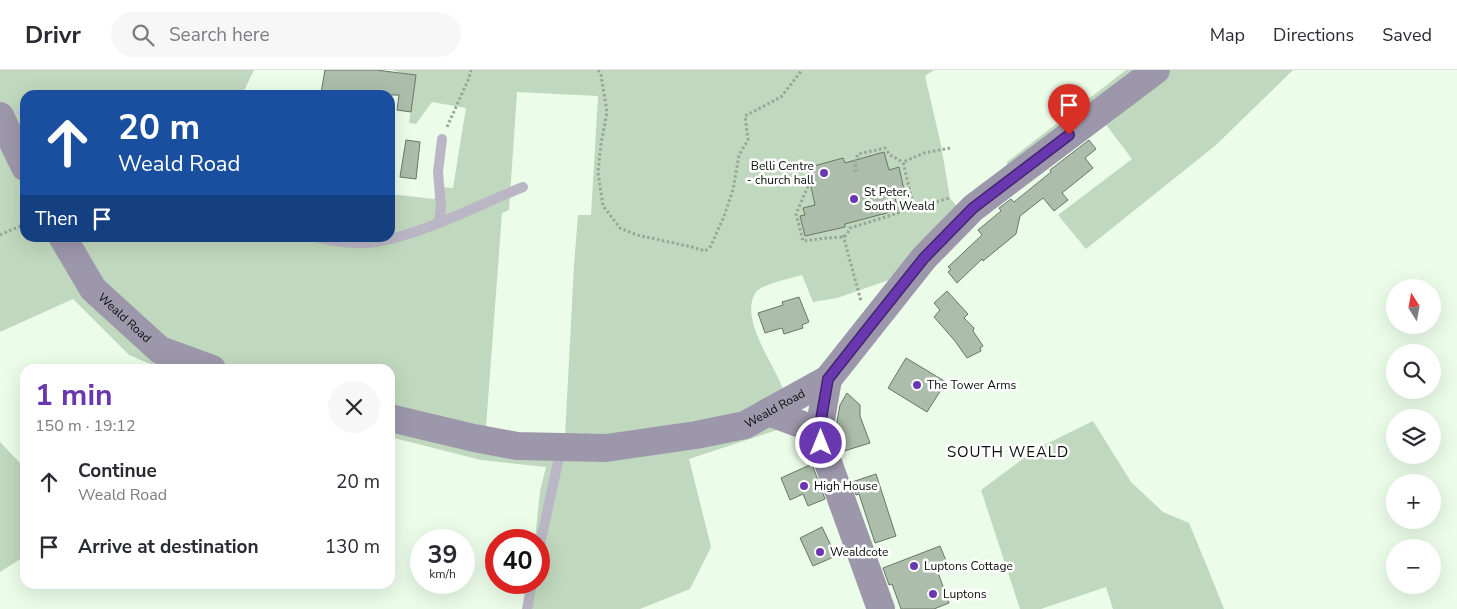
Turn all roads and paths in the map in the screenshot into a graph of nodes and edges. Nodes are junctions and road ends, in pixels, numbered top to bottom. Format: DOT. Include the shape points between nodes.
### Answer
graph roads {
  1 [pos="471,70"];
  2 [pos="598,70"];
  3 [pos="802,70"];
  4 [pos="1156,70"];
  5 [pos="0,116"];
  6 [pos="442,138"];
  7 [pos="950,148"];
  8 [pos="20,157"];
  9 [pos="903,162"];
  10 [pos="856,172"];
  11 [pos="523,186"];
  12 [pos="808,186"];
  13 [pos="950,198"];
  14 [pos="914,208"];
  15 [pos="439,222"];
  16 [pos="20,226"];
  17 [pos="0,235"];
  18 [pos="843,236"];
  19 [pos="395,237"];
  20 [pos="65,242"];
  21 [pos="345,242"];
  22 [pos="374,242"];
  23 [pos="869,327"];
  24 [pos="198,364"];
  25 [pos="828,379"];
  26 [pos="768,412"];
  27 [pos="395,419"];
  28 [pos="819,431"];
  29 [pos="561,447"];
  30 [pos="543,529"];
  31 [pos="530,594"];
  32 [pos="527,609"];
  33 [pos="881,609"];
  1 -- 6 [label="path"];
  2 -- 3 [label="path" via="606,112 598,172 603,206 620,228 636,236 705,251 711,246 724,216 733,190 739,154 748,140 745,116 781,97"];
  4 -- 23 [label="street, Weald Road" via="973,208 924,258"];
  5 -- 8 [label="street"];
  6 -- 15 [label="lane" via="438,172 442,207"];
  7 -- 9 [label="path" via="924,153"];
  9 -- 10 [label="path" via="885,148 874,150 858,154"];
  9 -- 14 [label="path"];
  11 -- 15 [label="lane"];
  12 -- 18 [label="path" via="796,214 803,241"];
  13 -- 14 [label="path"];
  14 -- 18 [label="path" via="850,228 847,236"];
  15 -- 19 [label="lane"];
  16 -- 17 [label="path"];
  18 -- 23 [label="path"];
  20 -- 24 [label="street, Weald Road" via="93,290 160,350"];
  21 -- 22 [label="lane"];
  23 -- 25 [label="street, Weald Road"];
  25 -- 26 [label="street, Weald Road"];
  25 -- 28 [label="street"];
  26 -- 28 [label="street"];
  26 -- 29 [label="street, Weald Road" via="745,425 696,435 606,448"];
  27 -- 29 [label="street, Weald Road" via="517,446"];
  28 -- 33 [label="street"];
  29 -- 30 [label="lane"];
  31 -- 32 [label="lane"];
}
